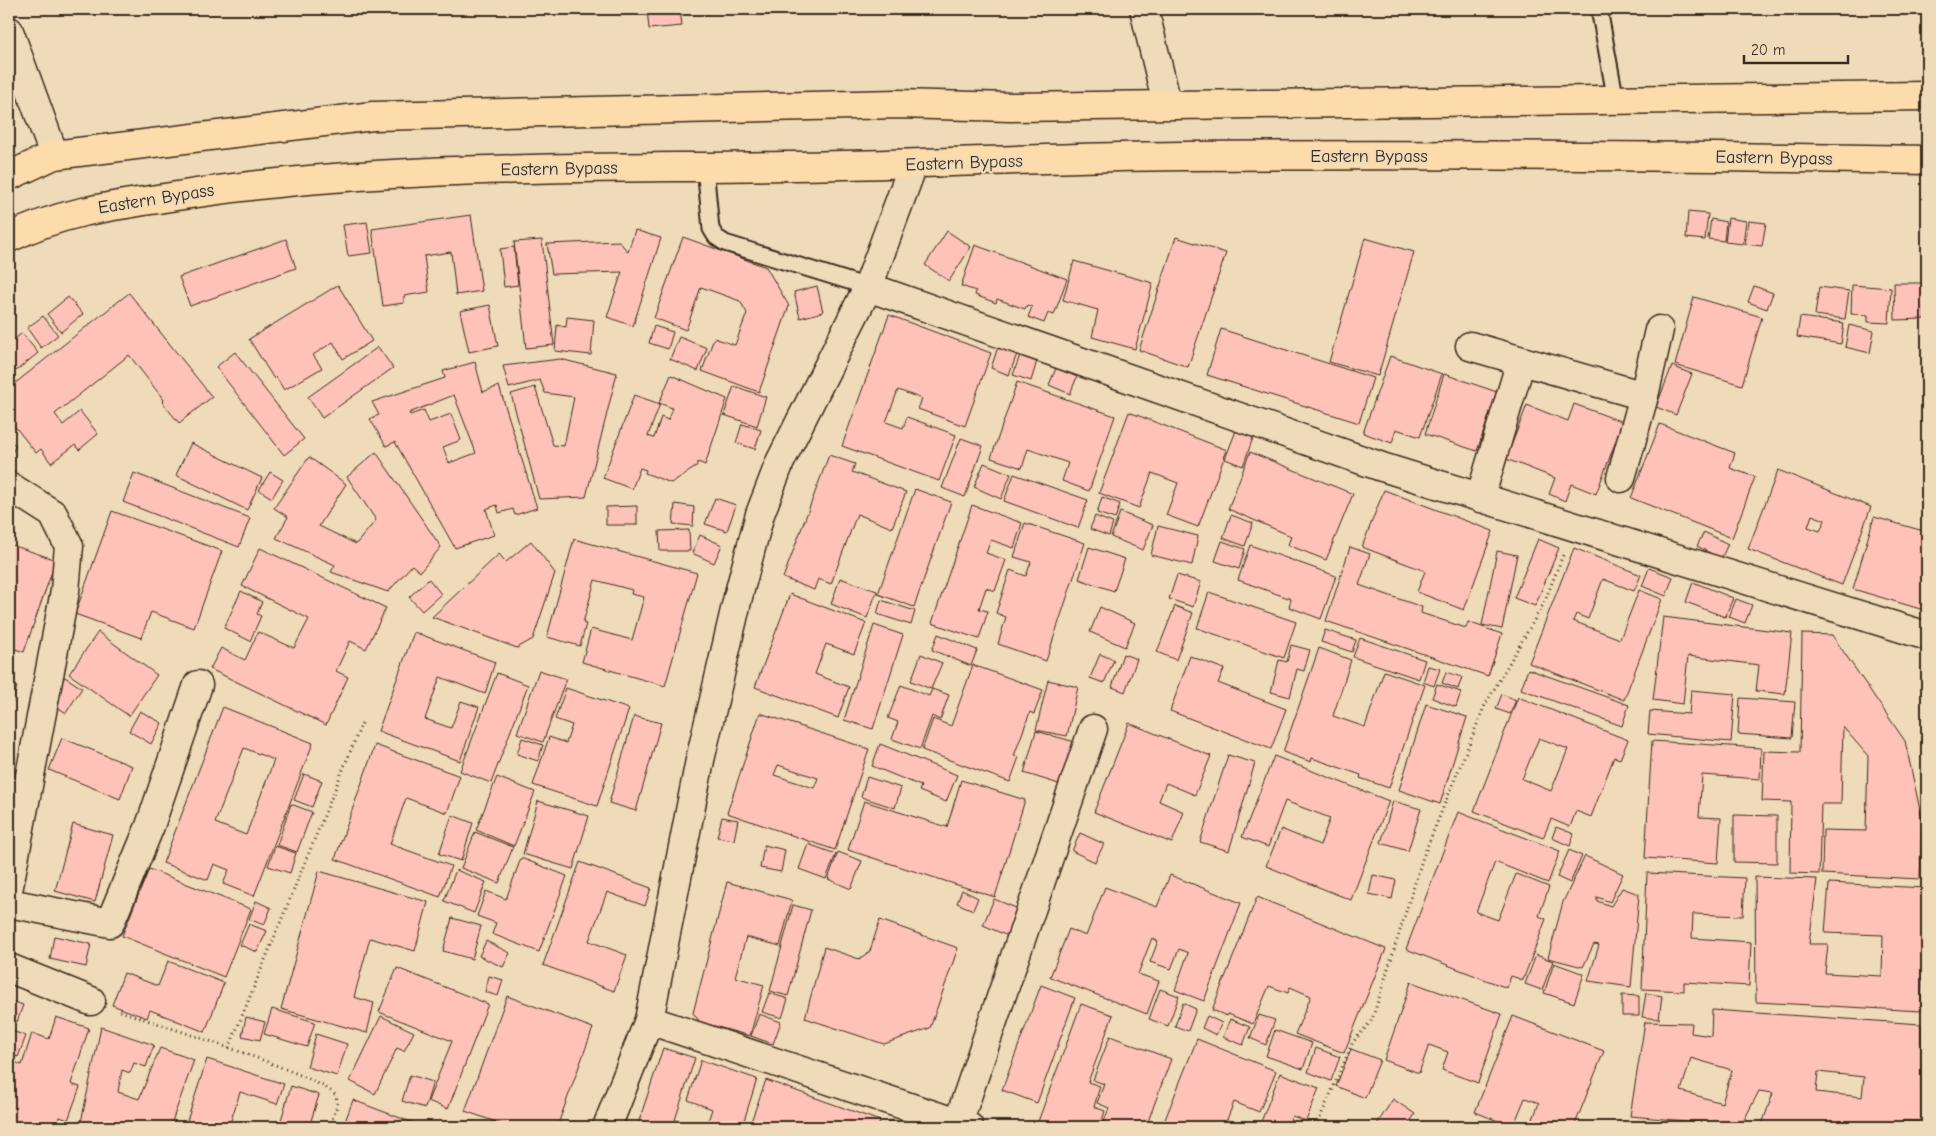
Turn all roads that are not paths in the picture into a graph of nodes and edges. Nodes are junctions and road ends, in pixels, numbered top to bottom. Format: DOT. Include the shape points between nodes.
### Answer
graph roads {
  1 [pos="1144,9"];
  2 [pos="1598,9"];
  3 [pos="9,31"];
  4 [pos="1927,96"];
  5 [pos="1616,101"];
  6 [pos="1167,104"];
  7 [pos="54,155"];
  8 [pos="1927,160"];
  9 [pos="913,165"];
  10 [pos="705,167"];
  11 [pos="9,176"];
  12 [pos="9,238"];
  13 [pos="868,287"];
  14 [pos="1658,330"];
  15 [pos="1470,346"];
  16 [pos="1521,361"];
  17 [pos="1644,396"];
  18 [pos="1621,478"];
  19 [pos="9,486"];
  20 [pos="1480,498"];
  21 [pos="1927,636"];
  22 [pos="198,685"];
  23 [pos="1093,729"];
  24 [pos="9,886"];
  25 [pos="9,903"];
  26 [pos="9,968"];
  27 [pos="91,1001"];
  28 [pos="649,1020"];
  29 [pos="964,1125"];
  30 [pos="607,1127"];
  1 -- 6 [label="street"];
  2 -- 5 [label="lane"];
  3 -- 7 [label="street"];
  4 -- 5 [label="highway"];
  5 -- 6 [label="highway"];
  6 -- 7 [label="highway" via="1011,107 897,104 374,116"];
  7 -- 11 [label="highway"];
  8 -- 9 [label="highway, Eastern Bypass" via="1176,156"];
  9 -- 10 [label="highway, Eastern Bypass"];
  9 -- 13 [label="street"];
  10 -- 12 [label="highway, Eastern Bypass" via="436,170 252,184 96,209 40,222"];
  10 -- 13 [label="lane" via="711,229 716,237 725,243"];
  13 -- 20 [label="street" via="1382,467"];
  13 -- 28 [label="street" via="780,462 760,514 700,760"];
  14 -- 17 [label="street"];
  15 -- 16 [label="street"];
  16 -- 17 [label="street"];
  16 -- 20 [label="street"];
  17 -- 18 [label="street"];
  19 -- 24 [label="street" via="53,514 69,546 65,591"];
  20 -- 21 [label="street"];
  22 -- 25 [label="street" via="150,826 110,923"];
  23 -- 29 [label="street"];
  26 -- 27 [label="street"];
  28 -- 29 [label="street"];
  28 -- 30 [label="street"];
}
